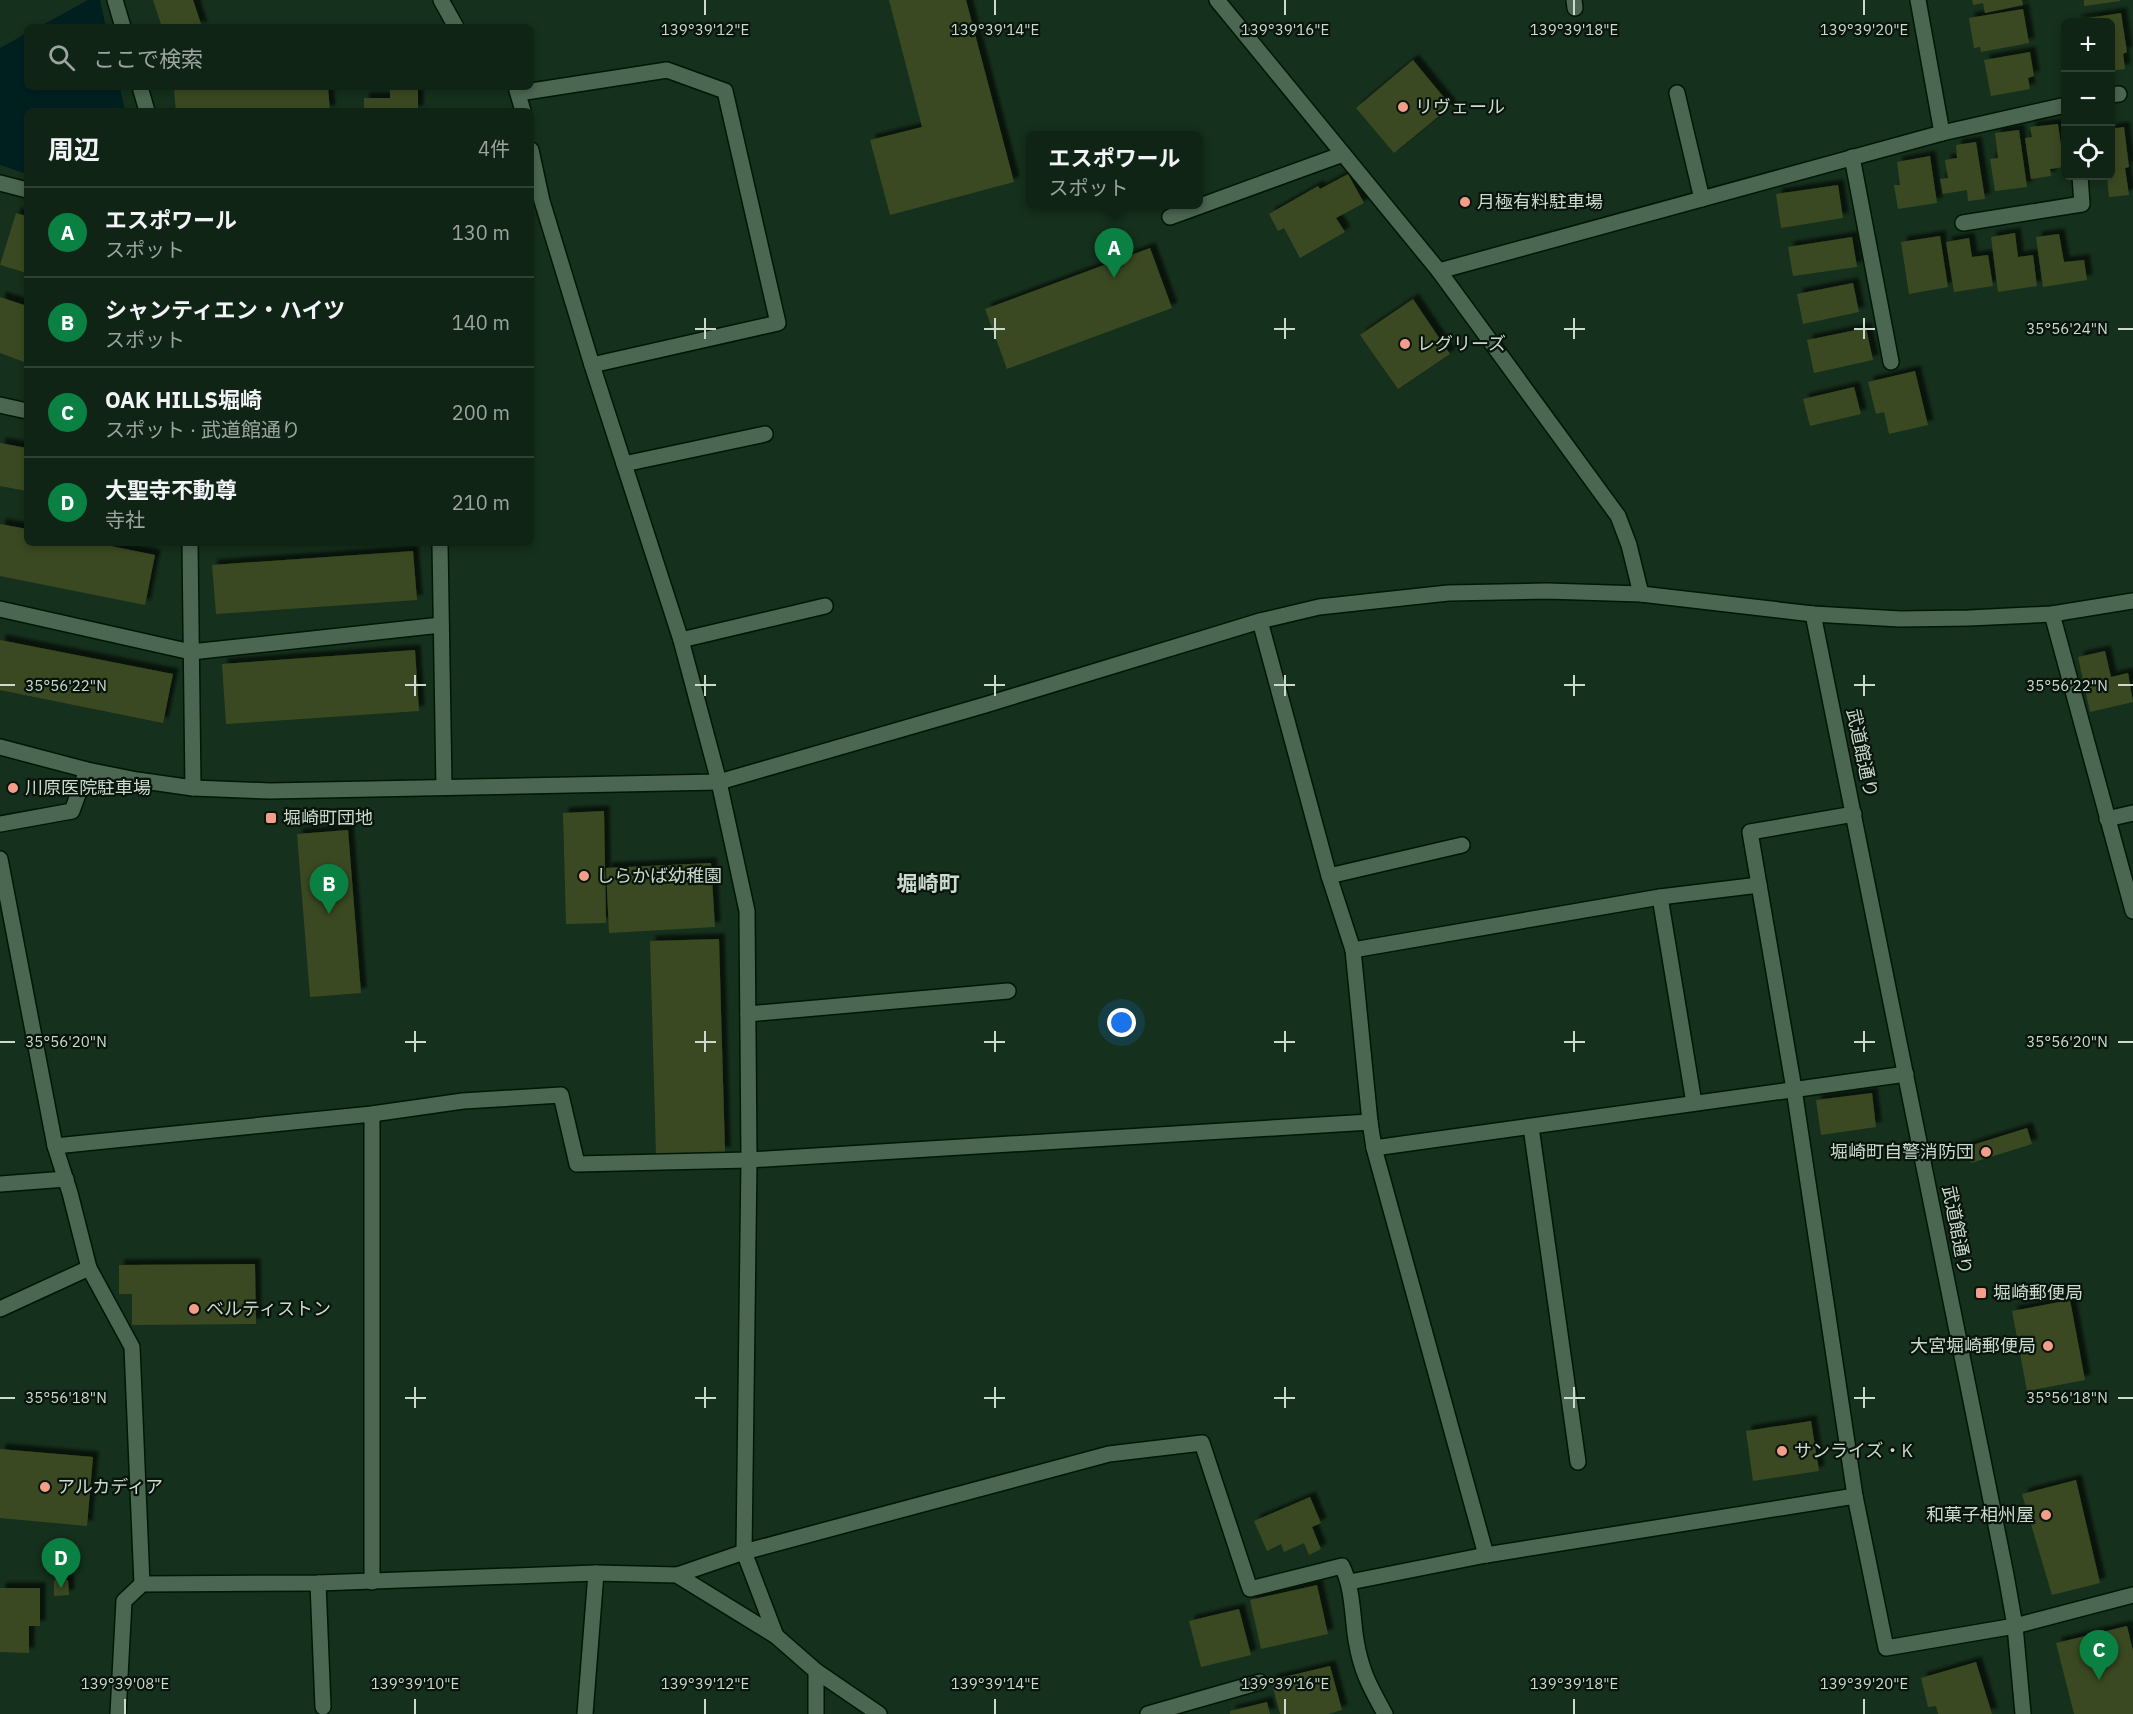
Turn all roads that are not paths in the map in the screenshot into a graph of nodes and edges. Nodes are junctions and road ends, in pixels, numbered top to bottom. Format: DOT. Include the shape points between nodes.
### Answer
graph roads {
  1 [pos="115,0"];
  2 [pos="441,0"];
  3 [pos="1217,0"];
  4 [pos="1918,0"];
  5 [pos="122,24"];
  6 [pos="454,24"];
  7 [pos="534,88"];
  8 [pos="141,90"];
  9 [pos="517,90"];
  10 [pos="1677,93"];
  11 [pos="2061,106"];
  12 [pos="146,108"];
  13 [pos="522,108"];
  14 [pos="1941,133"];
  15 [pos="1343,154"];
  16 [pos="1852,157"];
  17 [pos="534,164"];
  18 [pos="2080,180"];
  19 [pos="0,183"];
  20 [pos="24,189"];
  21 [pos="1702,199"];
  22 [pos="1203,205"];
  23 [pos="1192,209"];
  24 [pos="1170,217"];
  25 [pos="1963,223"];
  26 [pos="1439,271"];
  27 [pos="1891,362"];
  28 [pos="592,365"];
  29 [pos="0,405"];
  30 [pos="24,410"];
  31 [pos="765,434"];
  32 [pos="624,464"];
  33 [pos="190,546"];
  34 [pos="440,546"];
  35 [pos="1641,594"];
  36 [pos="2133,601"];
  37 [pos="825,606"];
  38 [pos="0,609"];
  39 [pos="1813,614"];
  40 [pos="2052,614"];
  41 [pos="1260,621"];
  42 [pos="441,625"];
  43 [pos="681,640"];
  44 [pos="191,652"];
  45 [pos="0,747"];
  46 [pos="87,770"];
  47 [pos="719,782"];
  48 [pos="444,787"];
  49 [pos="193,788"];
  50 [pos="2133,813"];
  51 [pos="1854,814"];
  52 [pos="2107,819"];
  53 [pos="0,824"];
  54 [pos="1462,845"];
  55 [pos="0,859"];
  56 [pos="1329,876"];
  57 [pos="1759,885"];
  58 [pos="1660,897"];
  59 [pos="2133,911"];
  60 [pos="1353,950"];
  61 [pos="1008,992"];
  62 [pos="748,1014"];
  63 [pos="1906,1074"];
  64 [pos="1794,1089"];
  65 [pos="1694,1103"];
  66 [pos="372,1114"];
  67 [pos="1370,1122"];
  68 [pos="1530,1127"];
  69 [pos="56,1146"];
  70 [pos="1374,1148"];
  71 [pos="749,1160"];
  72 [pos="66,1179"];
  73 [pos="0,1184"];
  74 [pos="89,1268"];
  75 [pos="0,1309"];
  76 [pos="1578,1462"];
  77 [pos="1855,1496"];
  78 [pos="744,1552"];
  79 [pos="1486,1555"];
  80 [pos="596,1573"];
  81 [pos="677,1575"];
  82 [pos="372,1582"];
  83 [pos="1350,1582"];
  84 [pos="142,1584"];
  85 [pos="318,1584"];
  86 [pos="2133,1595"];
  87 [pos="2014,1626"];
  88 [pos="776,1636"];
  89 [pos="816,1671"];
  90 [pos="1260,1682"];
  91 [pos="322,1707"];
  92 [pos="118,1714"];
  93 [pos="585,1714"];
  94 [pos="816,1714"];
  95 [pos="879,1714"];
  96 [pos="1148,1714"];
  97 [pos="1386,1714"];
  98 [pos="2023,1714"];
  1 -- 5 [label="street"];
  2 -- 6 [label="street"];
  3 -- 15 [label="street"];
  4 -- 14 [label="street"];
  7 -- 28 [label="street" via="667,70 725,91 778,322"];
  8 -- 12 [label="street"];
  9 -- 13 [label="street"];
  10 -- 21 [label="street"];
  11 -- 14 [label="street"];
  14 -- 16 [label="street"];
  15 -- 22 [label="street"];
  15 -- 26 [label="street"];
  16 -- 21 [label="street"];
  16 -- 27 [label="street"];
  17 -- 28 [label="street"];
  18 -- 25 [label="street" via="2082,204"];
  19 -- 20 [label="street"];
  21 -- 26 [label="street"];
  23 -- 24 [label="street"];
  26 -- 35 [label="street" via="1618,516"];
  28 -- 32 [label="street"];
  29 -- 30 [label="street"];
  31 -- 32 [label="street"];
  32 -- 43 [label="street"];
  33 -- 44 [label="street"];
  34 -- 42 [label="street"];
  35 -- 39 [label="street"];
  35 -- 41 [label="street" via="1448,592 1319,607"];
  36 -- 40 [label="street"];
  37 -- 43 [label="street"];
  38 -- 44 [label="street"];
  39 -- 40 [label="street" via="1900,619"];
  39 -- 51 [label="street, 武道館通り"];
  40 -- 52 [label="street"];
  41 -- 47 [label="street"];
  41 -- 56 [label="street"];
  42 -- 44 [label="street"];
  42 -- 48 [label="street"];
  43 -- 47 [label="street"];
  44 -- 49 [label="street"];
  45 -- 46 [label="street"];
  46 -- 49 [label="street"];
  46 -- 53 [label="street" via="72,811"];
  47 -- 48 [label="street"];
  47 -- 62 [label="street" via="747,911"];
  48 -- 49 [label="street" via="270,791"];
  50 -- 52 [label="street"];
  51 -- 57 [label="street" via="1750,832"];
  51 -- 63 [label="street, 武道館通り"];
  52 -- 59 [label="street"];
  54 -- 56 [label="street"];
  55 -- 69 [label="street"];
  56 -- 60 [label="street"];
  57 -- 58 [label="street"];
  57 -- 64 [label="street"];
  58 -- 60 [label="street"];
  58 -- 65 [label="street"];
  60 -- 67 [label="street"];
  61 -- 62 [label="street"];
  62 -- 71 [label="street"];
  63 -- 64 [label="street"];
  63 -- 87 [label="street, 武道館通り"];
  64 -- 65 [label="street"];
  64 -- 77 [label="street"];
  65 -- 68 [label="street"];
  66 -- 69 [label="street"];
  66 -- 71 [label="street" via="498,1098 561,1095 576,1164"];
  66 -- 82 [label="street"];
  67 -- 70 [label="street"];
  67 -- 71 [label="street"];
  68 -- 70 [label="street"];
  68 -- 76 [label="street"];
  69 -- 72 [label="street"];
  70 -- 79 [label="street"];
  71 -- 78 [label="street"];
  72 -- 73 [label="street"];
  72 -- 74 [label="street"];
  74 -- 75 [label="street"];
  74 -- 84 [label="street" via="132,1347"];
  77 -- 79 [label="street"];
  77 -- 87 [label="street" via="1886,1648"];
  78 -- 81 [label="street"];
  78 -- 83 [label="street" via="1108,1454 1202,1443 1250,1589 1342,1566"];
  78 -- 88 [label="street"];
  79 -- 83 [label="street"];
  80 -- 81 [label="street"];
  80 -- 82 [label="street"];
  80 -- 93 [label="street"];
  81 -- 88 [label="street"];
  82 -- 85 [label="street"];
  83 -- 97 [label="street" via="1364,1677"];
  84 -- 85 [label="street"];
  84 -- 92 [label="street" via="124,1601"];
  85 -- 91 [label="street"];
  86 -- 87 [label="street"];
  87 -- 98 [label="street, 武道館通り"];
  88 -- 89 [label="street"];
  89 -- 94 [label="street"];
  89 -- 95 [label="street"];
  90 -- 96 [label="street"];
}
